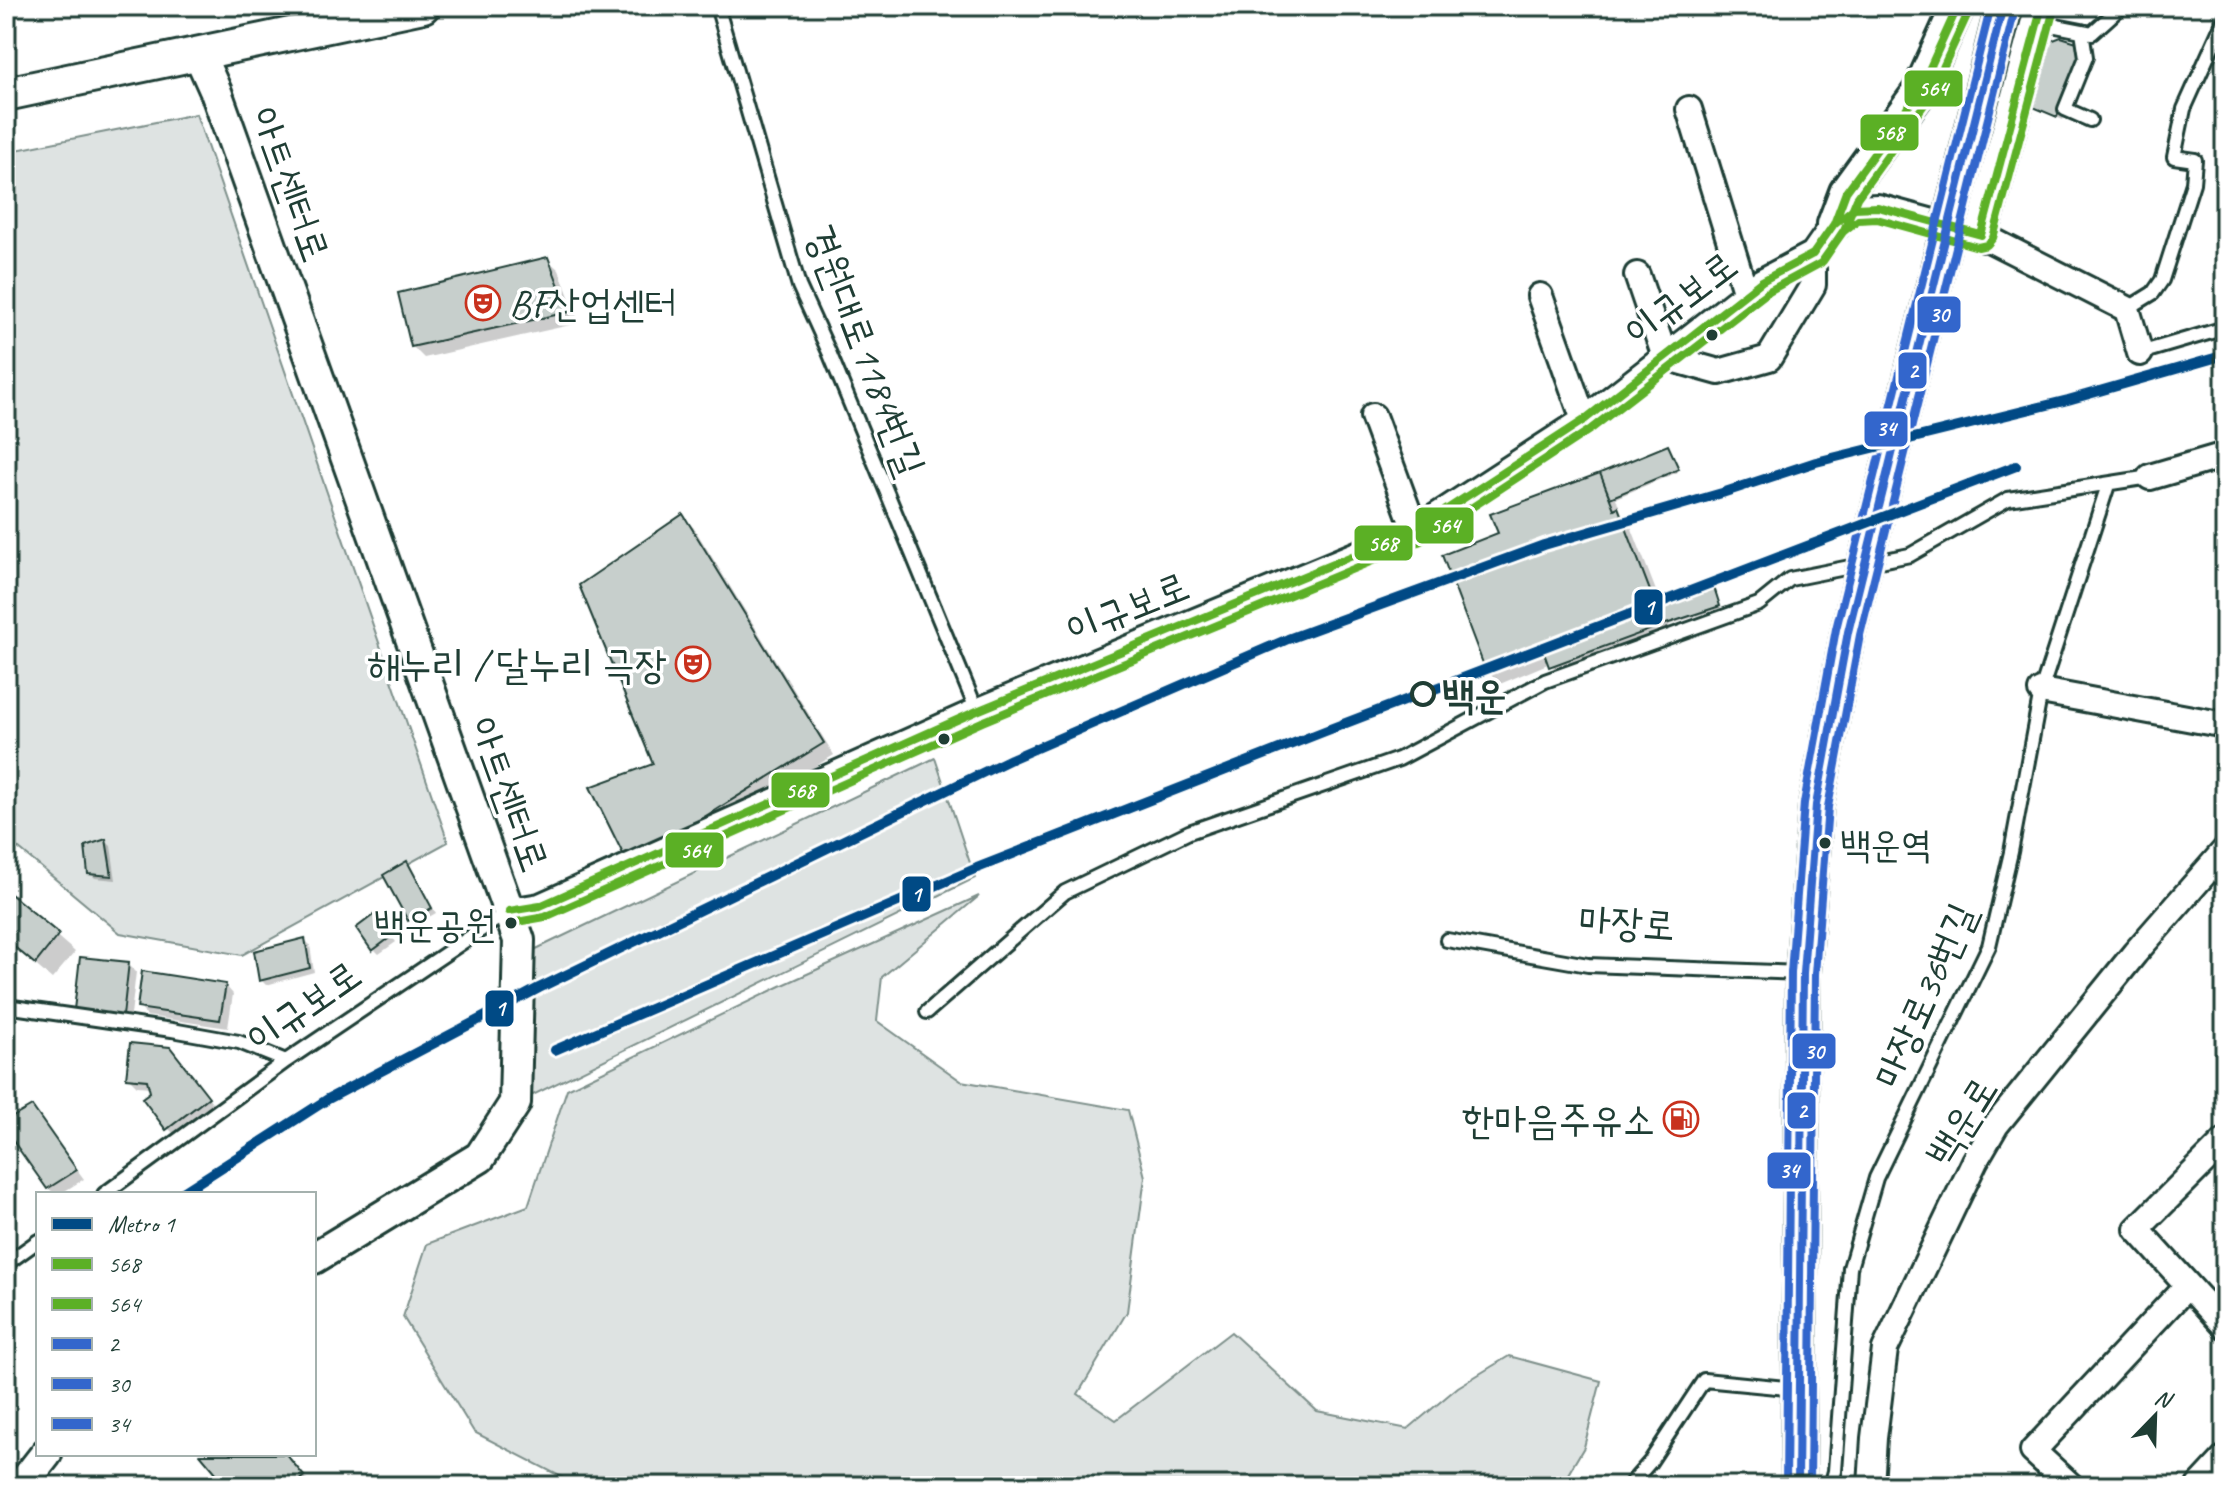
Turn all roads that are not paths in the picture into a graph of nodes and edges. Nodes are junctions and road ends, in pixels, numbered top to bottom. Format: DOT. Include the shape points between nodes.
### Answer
graph roads {
  1 [pos="423,6"];
  2 [pos="717,6"];
  3 [pos="1958,6"];
  4 [pos="2003,6"];
  5 [pos="2122,6"];
  6 [pos="2040,14"];
  7 [pos="2225,18"];
  8 [pos="2082,31"];
  9 [pos="199,54"];
  10 [pos="6,94"];
  11 [pos="1689,109"];
  12 [pos="2090,120"];
  13 [pos="1834,224"];
  14 [pos="1981,235"];
  15 [pos="1813,254"];
  16 [pos="1637,275"];
  17 [pos="1746,294"];
  18 [pos="1540,296"];
  19 [pos="2127,309"];
  20 [pos="2225,328"];
  21 [pos="2140,353"];
  22 [pos="1665,357"];
  23 [pos="1373,416"];
  24 [pos="1584,420"];
  25 [pos="2225,455"];
  26 [pos="2150,477"];
  27 [pos="2108,485"];
  28 [pos="1415,530"];
  29 [pos="2041,691"];
  30 [pos="977,711"];
  31 [pos="2225,725"];
  32 [pos="2225,850"];
  33 [pos="509,911"];
  34 [pos="1447,940"];
  35 [pos="1803,973"];
  36 [pos="6,1006"];
  37 [pos="927,1012"];
  38 [pos="286,1061"];
  39 [pos="2225,1141"];
  40 [pos="107,1192"];
  41 [pos="36,1242"];
  42 [pos="316,1257"];
  43 [pos="6,1264"];
  44 [pos="2187,1286"];
  45 [pos="2225,1326"];
  46 [pos="1799,1390"];
  47 [pos="44,1456"];
  48 [pos="2225,1458"];
  49 [pos="21,1486"];
  50 [pos="1629,1486"];
  51 [pos="1798,1486"];
  52 [pos="1831,1486"];
  53 [pos="1871,1486"];
  54 [pos="2071,1486"];
  55 [pos="2199,1486"];
  1 -- 9 [label="main road"];
  2 -- 30 [label="lane, 경원대로1184번길" via="799,286"];
  3 -- 13 [label="main road" via="1919,92 1846,192"];
  4 -- 35 [label="main road, bridge" via="1848,632 1816,805"];
  5 -- 8 [label="lane" via="2092,33"];
  6 -- 8 [label="lane"];
  6 -- 14 [label="main road"];
  7 -- 19 [label="lane" via="2184,109 2174,157 2195,160 2193,183 2162,280 2153,293"];
  8 -- 12 [label="lane" via="2086,57 2065,109"];
  9 -- 10 [label="main road"];
  9 -- 33 [label="street, 아트센터로"];
  11 -- 17 [label="street"];
  13 -- 14 [label="street, 이규보로" via="1854,208 1878,207"];
  13 -- 15 [label="street, 이규보로"];
  14 -- 19 [label="street, 이규보로"];
  15 -- 17 [label="street, 이규보로"];
  15 -- 22 [label="street" via="1813,285 1769,358 1719,372"];
  16 -- 22 [label="street"];
  17 -- 22 [label="street, 이규보로"];
  18 -- 24 [label="street"];
  19 -- 21 [label="street"];
  20 -- 21 [label="lane"];
  22 -- 24 [label="street, 이규보로"];
  23 -- 28 [label="street"];
  24 -- 28 [label="street, 이규보로"];
  25 -- 26 [label="street"];
  26 -- 27 [label="lane"];
  27 -- 29 [label="lane, 마장로36번길"];
  27 -- 37 [label="lane" via="2008,499 1910,555 1790,579 1759,604 1545,681 1399,759 1189,832 1065,892"];
  28 -- 30 [label="street, 이규보로"];
  29 -- 31 [label="street"];
  29 -- 52 [label="lane, 마장로36번길" via="1989,946 1876,1178 1850,1268"];
  30 -- 33 [label="street, 이규보로" via="540,906"];
  32 -- 53 [label="street, 백운로" via="1996,1125 1975,1161 1885,1349"];
  33 -- 38 [label="lane, 이규보로"];
  33 -- 42 [label="street, 아트센터로" via="519,940 515,1103 480,1157"];
  34 -- 35 [label="lane, 마장로" via="1588,965"];
  35 -- 46 [label="main road"];
  36 -- 38 [label="lane" via="239,1042"];
  38 -- 40 [label="lane, 이규보로"];
  39 -- 44 [label="street" via="2137,1229"];
  41 -- 43 [label="lane"];
  44 -- 45 [label="street"];
  44 -- 54 [label="street" via="2033,1451"];
  46 -- 50 [label="lane" via="1704,1380"];
  46 -- 51 [label="main road"];
  47 -- 49 [label="street"];
  48 -- 55 [label="street"];
}
